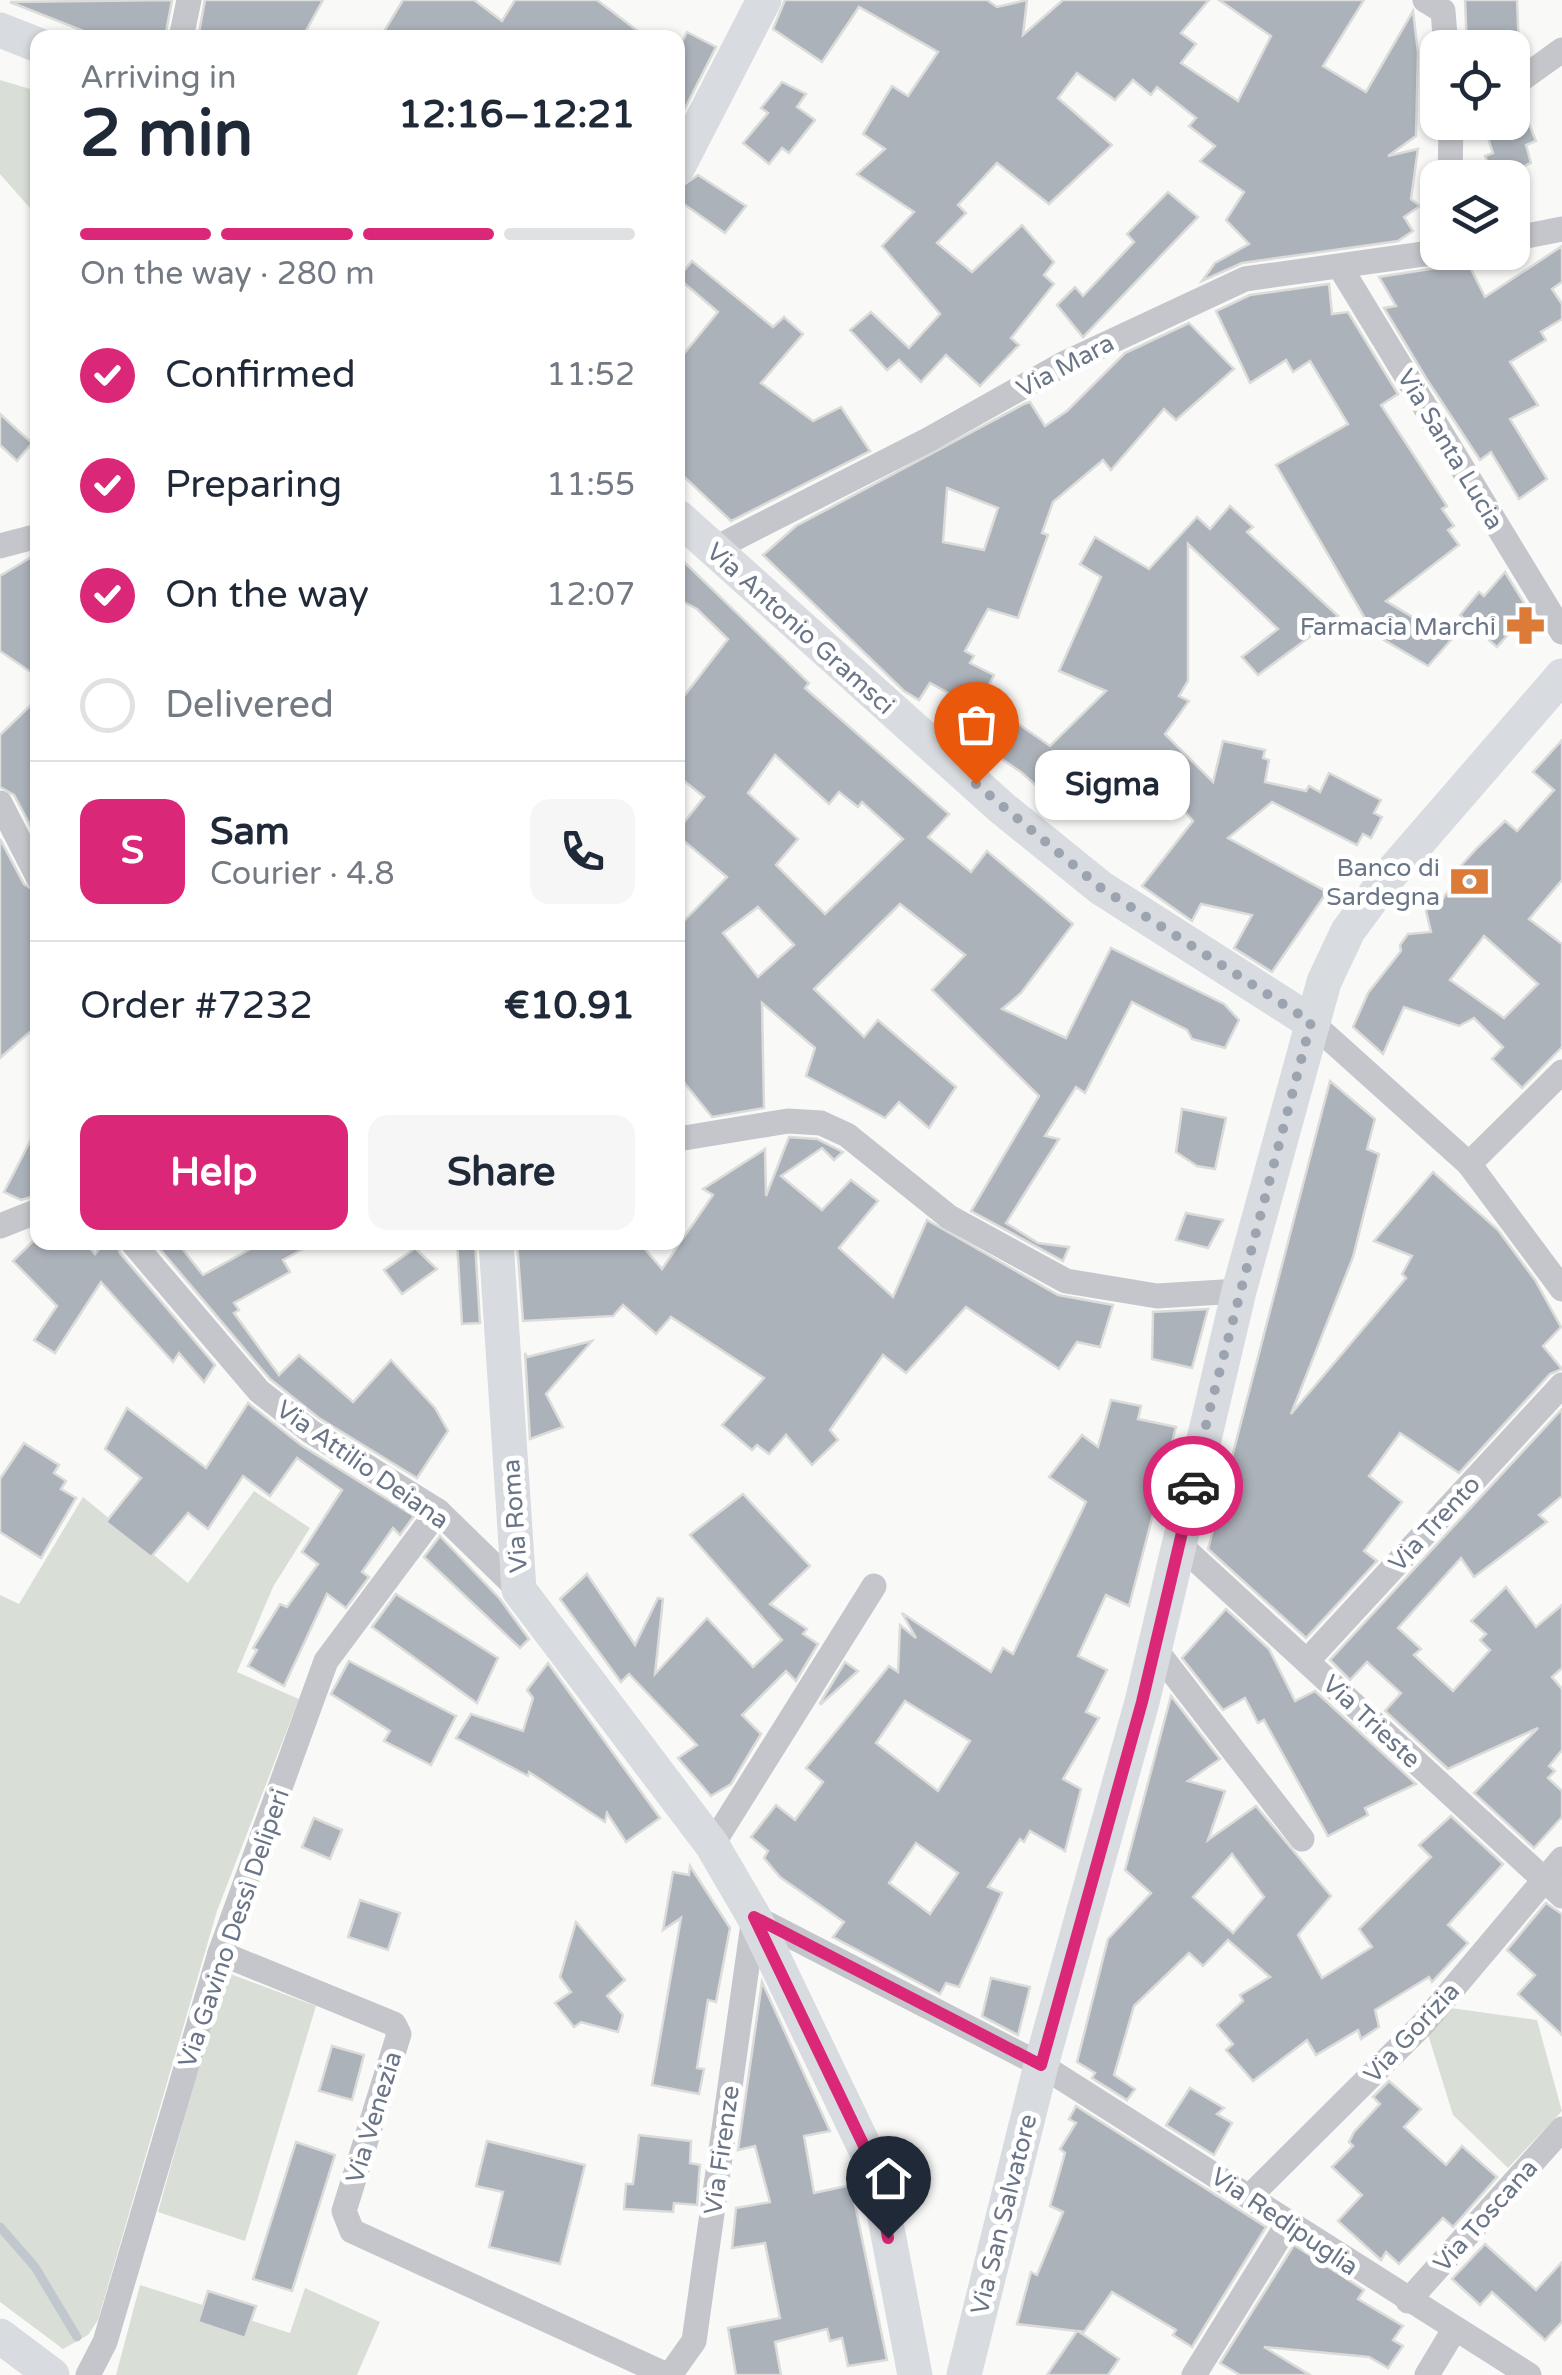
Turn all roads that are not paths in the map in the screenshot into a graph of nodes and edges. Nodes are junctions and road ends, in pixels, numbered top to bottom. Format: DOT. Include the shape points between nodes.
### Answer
graph roads {
  1 [pos="189,0"];
  2 [pos="764,0"];
  3 [pos="1439,4"];
  4 [pos="0,30"];
  5 [pos="183,30"];
  6 [pos="1443,30"];
  7 [pos="30,42"];
  8 [pos="1562,50"];
  9 [pos="1530,73"];
  10 [pos="685,154"];
  11 [pos="1562,230"];
  12 [pos="1530,236"];
  13 [pos="1420,255"];
  14 [pos="1340,267"];
  15 [pos="685,522"];
  16 [pos="30,538"];
  17 [pos="0,546"];
  18 [pos="716,548"];
  19 [pos="1562,632"];
  20 [pos="1562,676"];
  21 [pos="0,803"];
  22 [pos="30,861"];
  23 [pos="1311,1022"];
  24 [pos="1562,1072"];
  25 [pos="685,1138"];
  26 [pos="1470,1164"];
  27 [pos="30,1214"];
  28 [pos="0,1226"];
  29 [pos="139,1250"];
  30 [pos="497,1250"];
  31 [pos="1562,1289"];
  32 [pos="1239,1291"];
  33 [pos="1562,1384"];
  34 [pos="438,1511"];
  35 [pos="1181,1546"];
  36 [pos="874,1586"];
  37 [pos="519,1590"];
  38 [pos="1155,1648"];
  39 [pos="1307,1661"];
  40 [pos="1302,1839"];
  41 [pos="712,1846"];
  42 [pos="1562,1860"];
  43 [pos="1553,1888"];
  44 [pos="754,1917"];
  45 [pos="220,1953"];
  46 [pos="1041,2065"];
  47 [pos="1562,2128"];
  48 [pos="1250,2196"];
  49 [pos="1287,2225"];
  50 [pos="1408,2302"];
  51 [pos="1454,2330"];
  52 [pos="0,2336"];
  53 [pos="52,2375"];
  54 [pos="88,2375"];
  55 [pos="669,2375"];
  56 [pos="915,2375"];
  57 [pos="964,2375"];
  58 [pos="1194,2375"];
  59 [pos="1426,2375"];
  60 [pos="1528,2375"];
  1 -- 5 [label="street"];
  2 -- 10 [label="street"];
  3 -- 6 [label="street"];
  4 -- 7 [label="street"];
  8 -- 9 [label="street"];
  11 -- 12 [label="street"];
  13 -- 14 [label="street, Via Mara"];
  14 -- 18 [label="street, Via Mara" via="1245,280 1158,316"];
  14 -- 19 [label="street, Via Santa Lucia"];
  15 -- 18 [label="street, Via Antonio Gramsci"];
  16 -- 17 [label="street"];
  18 -- 23 [label="street, Via Antonio Gramsci" via="885,705 1101,888"];
  20 -- 23 [label="street, Via San Salvatore" via="1348,931"];
  21 -- 22 [label="street"];
  23 -- 26 [label="street"];
  23 -- 32 [label="street, Via San Salvatore"];
  24 -- 26 [label="street"];
  25 -- 32 [label="street" via="821,1122 847,1135 949,1218 1066,1280 1157,1296"];
  26 -- 31 [label="street"];
  27 -- 28 [label="street"];
  29 -- 34 [label="street, Via Attilio Deiana" via="259,1391"];
  30 -- 37 [label="street, Via Roma"];
  32 -- 35 [label="street, Via San Salvatore"];
  33 -- 39 [label="street, Via Trento"];
  34 -- 37 [label="street, Via Attilio Deiana"];
  34 -- 45 [label="street, Via Gavino Dessì Deliperi" via="326,1661"];
  35 -- 38 [label="street, Via San Salvatore"];
  35 -- 39 [label="street, Via Trieste"];
  36 -- 41 [label="street"];
  37 -- 41 [label="street, Via Roma"];
  38 -- 40 [label="street"];
  38 -- 46 [label="street, Via San Salvatore"];
  39 -- 43 [label="street, Via Trieste"];
  41 -- 44 [label="street, Via Roma"];
  42 -- 43 [label="street, Via Gorizia"];
  43 -- 48 [label="street, Via Gorizia"];
  44 -- 46 [label="street"];
  44 -- 55 [label="street, Via Firenze" via="694,2341"];
  44 -- 56 [label="street, Via Roma" via="876,2171"];
  45 -- 54 [label="street, Via Gavino Dessì Deliperi" via="105,2342"];
  45 -- 55 [label="street, Via Venezia" via="394,2024 399,2034 344,2211 352,2231"];
  46 -- 48 [label="street, Via Redipuglia"];
  46 -- 57 [label="street, Via San Salvatore"];
  47 -- 50 [label="street, Via Toscana"];
  48 -- 49 [label="street, Via Redipuglia"];
  49 -- 50 [label="street, Via Redipuglia"];
  49 -- 58 [label="street"];
  50 -- 51 [label="street, Via Redipuglia"];
  51 -- 59 [label="street"];
  51 -- 60 [label="street, Via Redipuglia"];
  52 -- 53 [label="street"];
}
